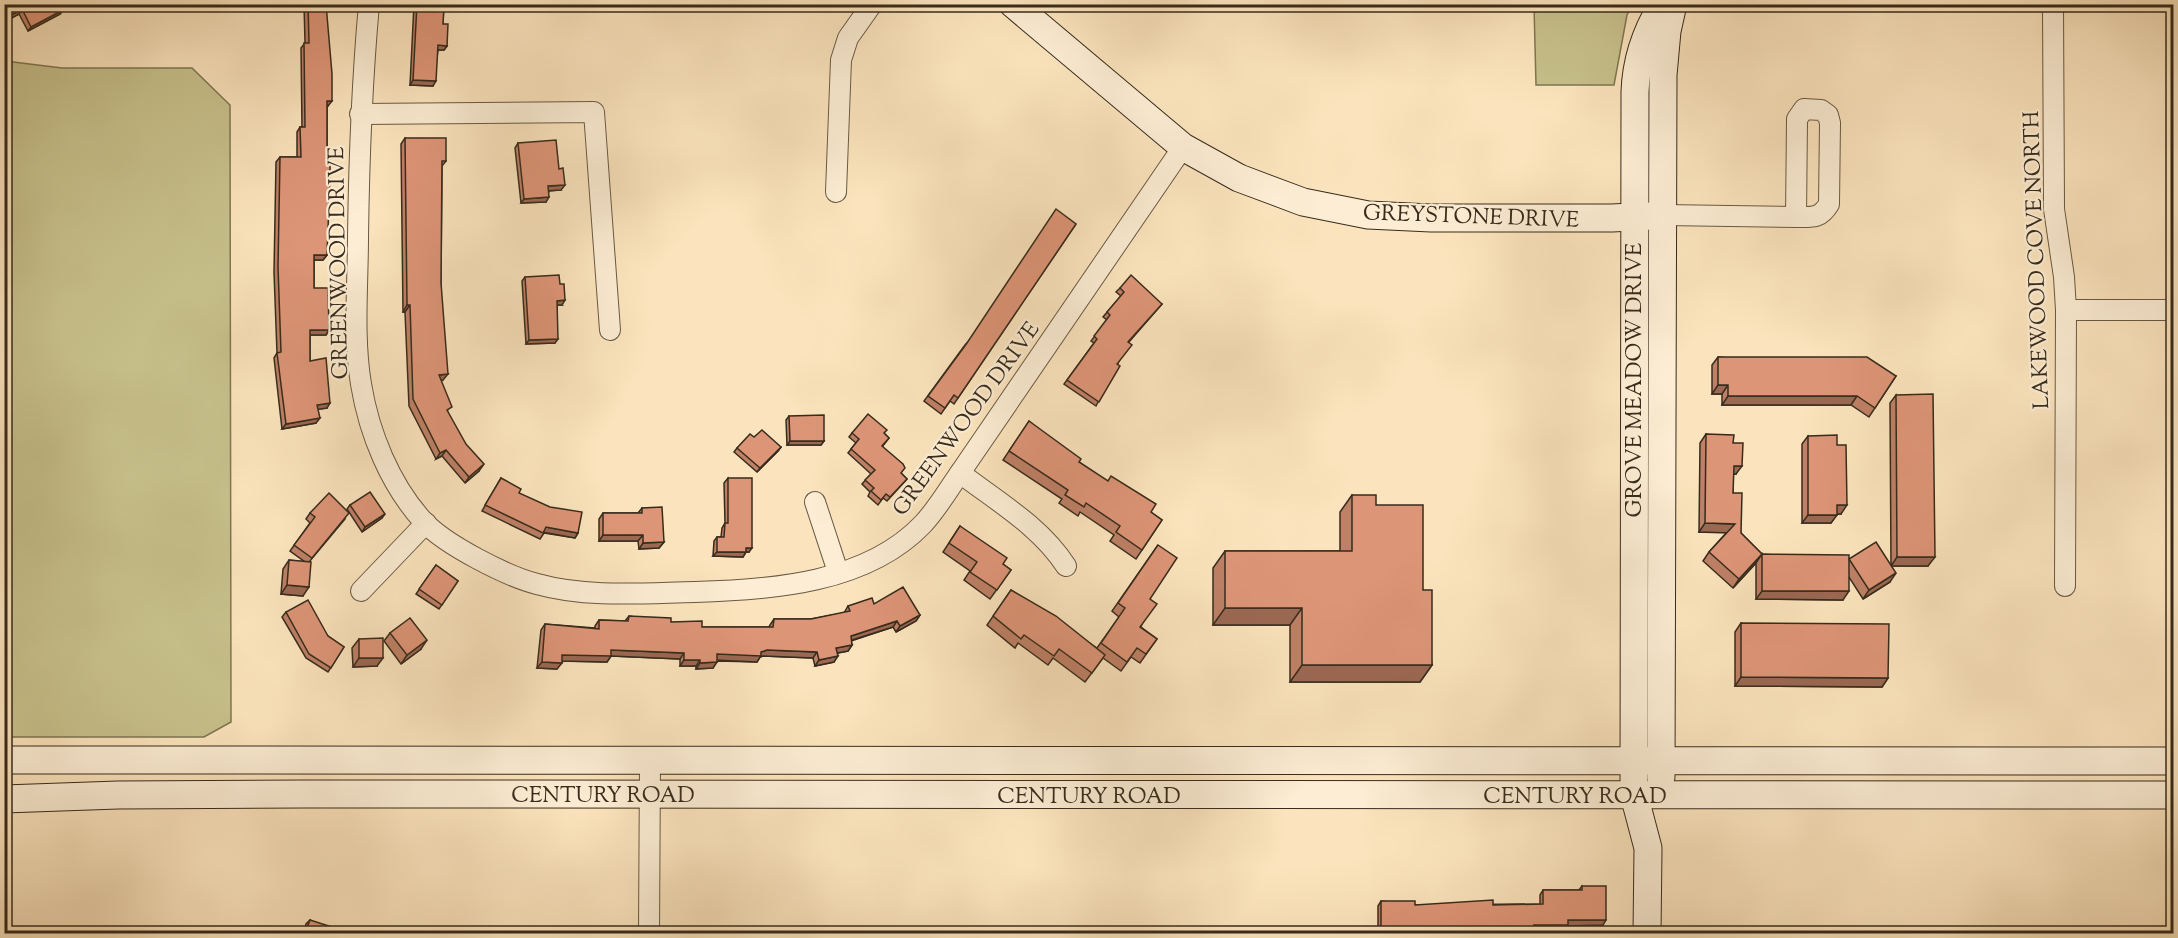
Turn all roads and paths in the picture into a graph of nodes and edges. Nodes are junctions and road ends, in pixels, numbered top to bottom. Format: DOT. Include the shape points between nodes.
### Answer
graph roads {
  1 [pos="369,4"];
  2 [pos="872,4"];
  3 [pos="1013,4"];
  4 [pos="1663,4"];
  5 [pos="1673,4"];
  6 [pos="2053,4"];
  7 [pos="360,114"];
  8 [pos="1184,147"];
  9 [pos="836,192"];
  10 [pos="1663,215"];
  11 [pos="1634,217"];
  12 [pos="1796,217"];
  13 [pos="2066,310"];
  14 [pos="2174,310"];
  15 [pos="610,330"];
  16 [pos="960,473"];
  17 [pos="815,502"];
  18 [pos="426,524"];
  19 [pos="1066,566"];
  20 [pos="838,572"];
  21 [pos="2065,586"];
  22 [pos="361,591"];
  23 [pos="4,760"];
  24 [pos="650,761"];
  25 [pos="1634,761"];
  26 [pos="1661,761"];
  27 [pos="2174,761"];
  28 [pos="650,794"];
  29 [pos="1634,795"];
  30 [pos="2174,795"];
  31 [pos="1662,796"];
  32 [pos="4,799"];
  33 [pos="1648,848"];
  34 [pos="650,933"];
  35 [pos="1647,933"];
  1 -- 7 [label="street, GREENWOOD DRIVE"];
  2 -- 9 [label="street" via="848,38 841,60"];
  3 -- 8 [label="main road, GREYSTONE DRIVE"];
  4 -- 11 [label="main road, GROVE MEADOW DRIVE" via="1649,25 1635,75"];
  5 -- 10 [label="main road, GROVE MEADOW DRIVE" via="1663,75"];
  6 -- 13 [label="street, LAKEWOOD COVE NORTH" via="2054,209"];
  7 -- 15 [label="street" via="594,112"];
  7 -- 18 [label="street, GREENWOOD DRIVE" via="360,382 368,417 387,465"];
  8 -- 11 [label="main road, GREYSTONE DRIVE" via="1239,178 1292,198 1368,215"];
  8 -- 16 [label="street, GREENWOOD DRIVE"];
  10 -- 11 [label="main road, GREYSTONE DRIVE"];
  10 -- 12 [label="street"];
  10 -- 26 [label="main road, GROVE MEADOW DRIVE"];
  11 -- 25 [label="main road, GROVE MEADOW DRIVE"];
  12 -- 12 [label="street" via="1797,120 1804,109 1821,110 1830,123 1829,204 1818,217"];
  13 -- 14 [label="street"];
  13 -- 21 [label="street, LAKEWOOD COVE NORTH"];
  16 -- 19 [label="street" via="1037,530"];
  16 -- 20 [label="street, GREENWOOD DRIVE" via="924,523 907,538"];
  17 -- 20 [label="street"];
  18 -- 20 [label="street, GREENWOOD DRIVE" via="481,562 536,584 563,590 753,591 796,586"];
  18 -- 22 [label="street"];
  23 -- 24 [label="main road, CENTURY ROAD"];
  24 -- 25 [label="main road, CENTURY ROAD"];
  24 -- 28 [label="street"];
  25 -- 26 [label="main road, CENTURY ROAD"];
  25 -- 29 [label="main road, GROVE MEADOW DRIVE"];
  26 -- 27 [label="main road, CENTURY ROAD"];
  26 -- 31 [label="main road, GROVE MEADOW DRIVE"];
  28 -- 29 [label="main road, CENTURY ROAD"];
  28 -- 32 [label="main road, CENTURY ROAD" via="129,795"];
  28 -- 34 [label="street"];
  29 -- 31 [label="main road, CENTURY ROAD"];
  29 -- 33 [label="main road, GROVE MEADOW DRIVE"];
  30 -- 31 [label="main road, CENTURY ROAD"];
  31 -- 33 [label="main road, GROVE MEADOW DRIVE"];
  33 -- 35 [label="main road"];
}
